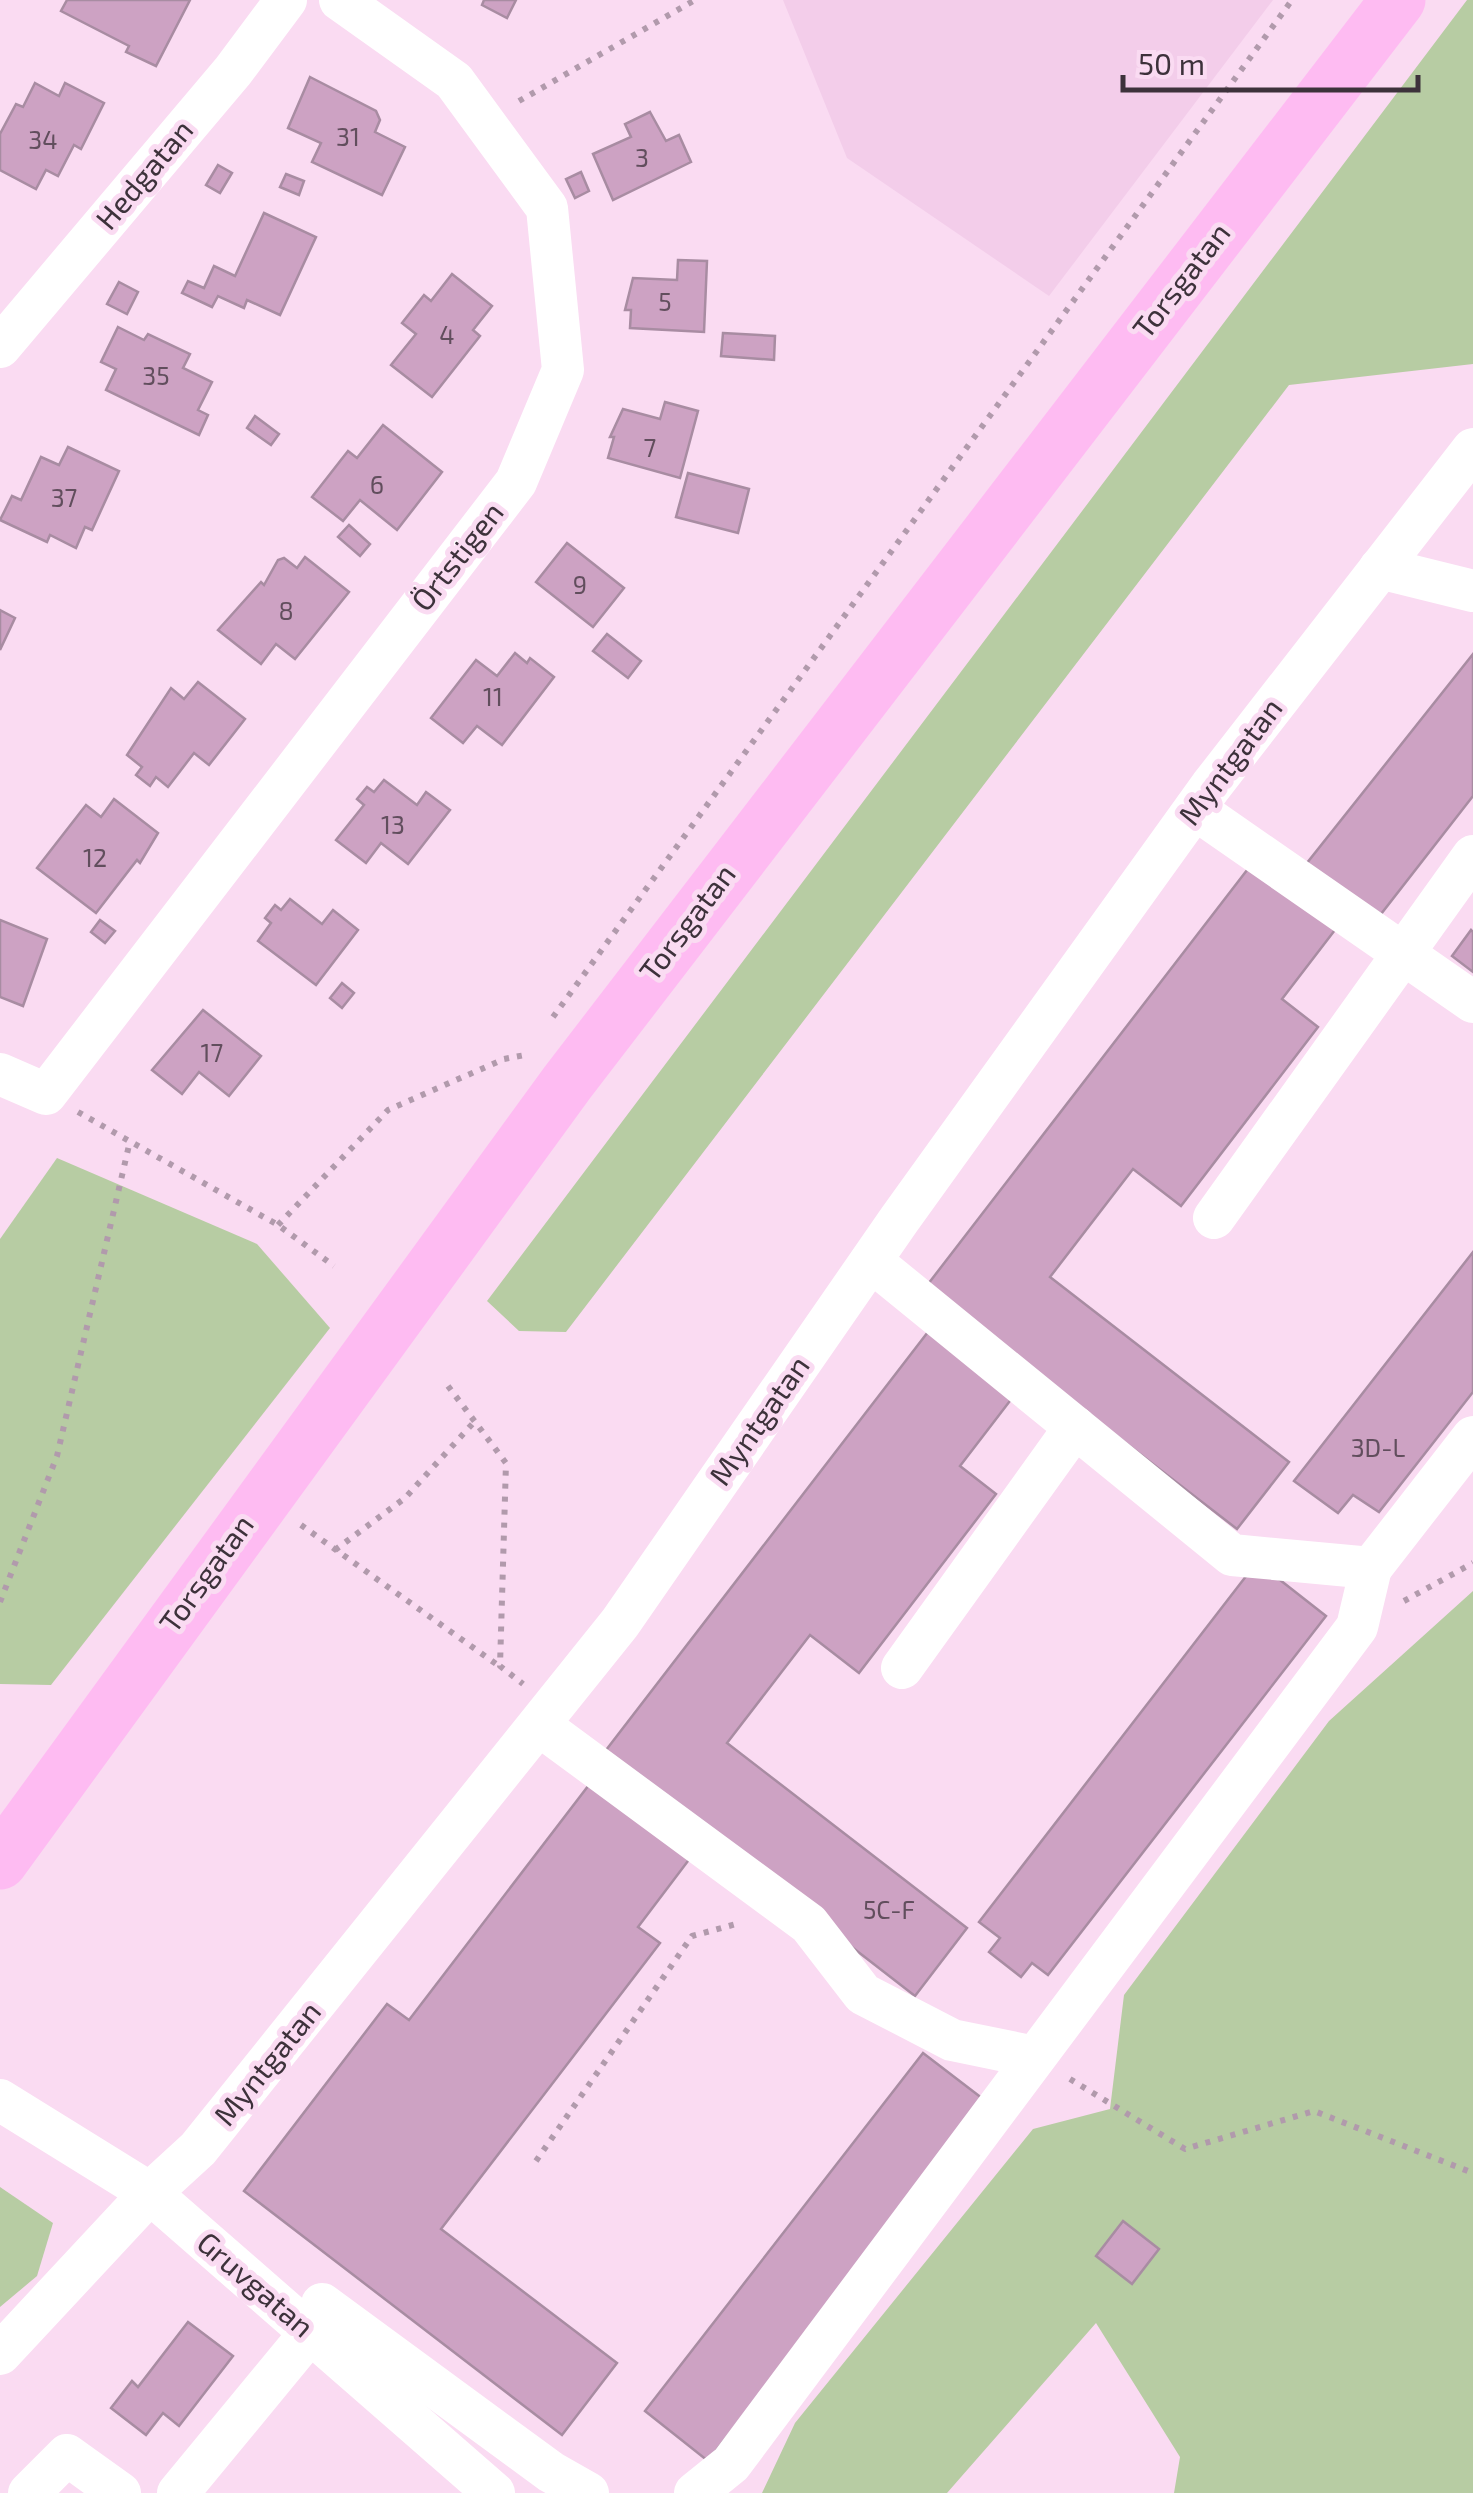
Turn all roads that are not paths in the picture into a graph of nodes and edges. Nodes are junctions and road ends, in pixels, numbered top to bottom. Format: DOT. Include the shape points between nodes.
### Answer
graph roads {
  1 [pos="286,0"];
  2 [pos="340,0"];
  3 [pos="1398,0"];
  4 [pos="0,347"];
  5 [pos="1473,449"];
  6 [pos="1380,568"];
  7 [pos="1473,591"];
  8 [pos="1195,810"];
  9 [pos="1473,856"];
  10 [pos="1400,954"];
  11 [pos="1473,1002"];
  12 [pos="0,1074"];
  13 [pos="1214,1218"];
  14 [pos="870,1261"];
  15 [pos="1075,1427"];
  16 [pos="1473,1437"];
  17 [pos="1372,1568"];
  18 [pos="902,1668"];
  19 [pos="546,1716"];
  20 [pos="0,1862"];
  21 [pos="1035,2057"];
  22 [pos="0,2100"];
  23 [pos="150,2193"];
  24 [pos="316,2319"];
  25 [pos="0,2354"];
  26 [pos="442,2392"];
  27 [pos="416,2427"];
  28 [pos="28,2493"];
  29 [pos="120,2493"];
  30 [pos="178,2493"];
  31 [pos="494,2493"];
  32 [pos="588,2493"];
  33 [pos="695,2493"];
  1 -- 4 [label="street, Hedgatan"];
  2 -- 12 [label="street, Örtstigen" via="454,81 547,208 563,370 516,482 46,1094"];
  3 -- 20 [label="main road, Torsgatan" via="567,1083"];
  5 -- 6 [label="street, Myntgatan"];
  6 -- 7 [label="street"];
  6 -- 8 [label="street, Myntgatan"];
  8 -- 10 [label="street"];
  8 -- 14 [label="street, Myntgatan"];
  9 -- 10 [label="street"];
  10 -- 11 [label="street"];
  10 -- 13 [label="street"];
  14 -- 15 [label="street"];
  14 -- 19 [label="street, Myntgatan" via="620,1623"];
  15 -- 17 [label="street" via="1232,1554"];
  15 -- 18 [label="street"];
  16 -- 17 [label="street"];
  17 -- 21 [label="street" via="1357,1627"];
  19 -- 21 [label="street" via="809,1924 863,1994 952,2040"];
  19 -- 23 [label="street, Myntgatan" via="198,2150"];
  21 -- 33 [label="street" via="731,2464"];
  22 -- 23 [label="street, Gruvgatan"];
  23 -- 24 [label="street, Gruvgatan"];
  23 -- 25 [label="street, Myntgatan"];
  24 -- 26 [label="street"];
  24 -- 27 [label="street, Gruvgatan"];
  24 -- 30 [label="street"];
  26 -- 27 [label="street"];
  26 -- 32 [label="street"];
  27 -- 31 [label="street, Gruvgatan"];
  28 -- 29 [label="street" via="67,2455"];
}
